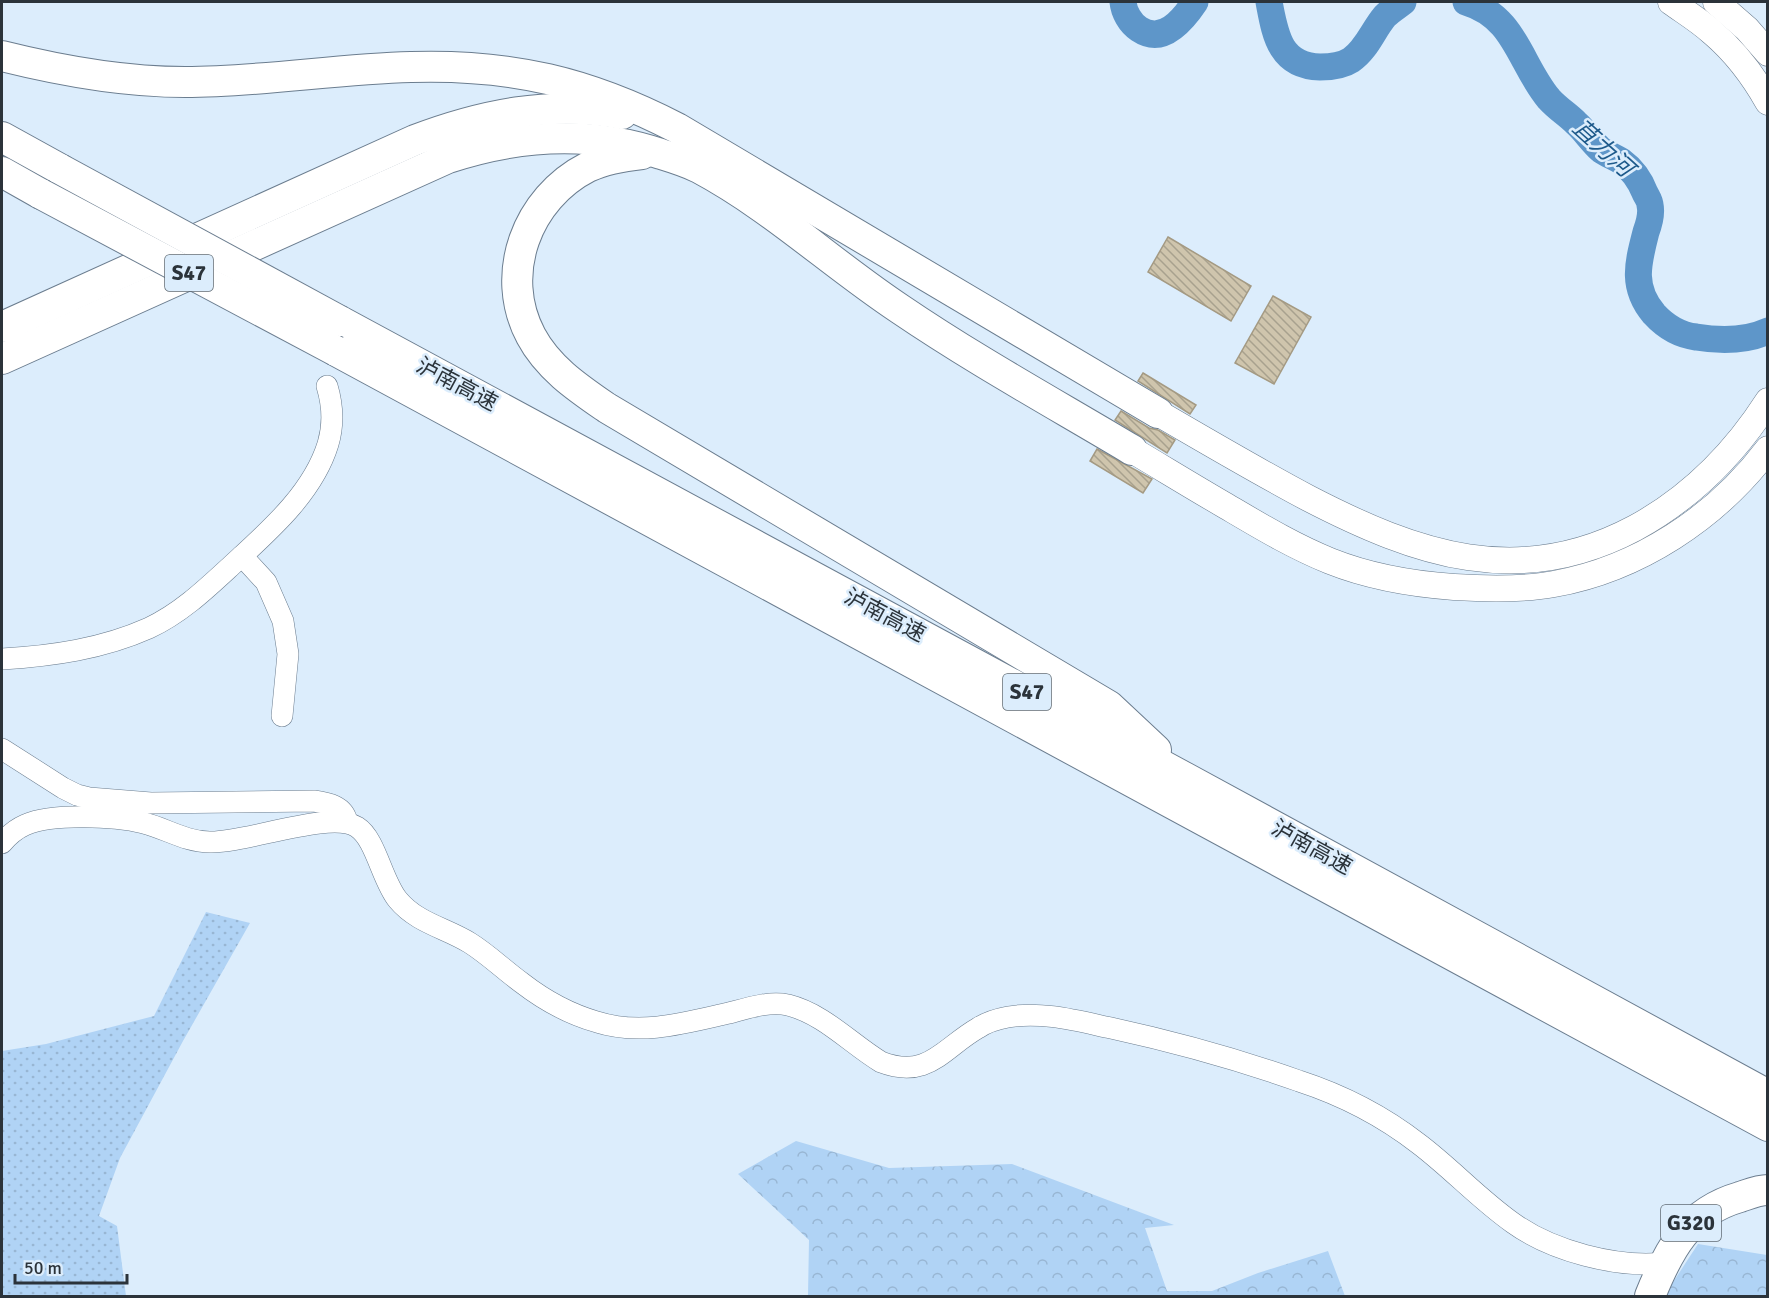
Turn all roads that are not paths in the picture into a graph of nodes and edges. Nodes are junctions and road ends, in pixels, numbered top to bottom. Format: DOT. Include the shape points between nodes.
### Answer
graph roads {
  1 [pos="1671,2"];
  2 [pos="1716,2"];
  3 [pos="1767,54"];
  4 [pos="2,56"];
  5 [pos="1761,92"];
  6 [pos="677,128"];
  7 [pos="2,137"];
  8 [pos="668,156"];
  9 [pos="2,172"];
  10 [pos="2,327"];
  11 [pos="2,359"];
  12 [pos="327,386"];
  13 [pos="1767,401"];
  14 [pos="1158,413"];
  15 [pos="1767,449"];
  16 [pos="1132,450"];
  17 [pos="242,556"];
  18 [pos="2,659"];
  19 [pos="282,716"];
  20 [pos="2,749"];
  21 [pos="1186,778"];
  22 [pos="347,822"];
  23 [pos="2,843"];
  24 [pos="1704,1076"];
  25 [pos="1767,1095"];
  26 [pos="1767,1125"];
  27 [pos="1767,1190"];
  28 [pos="1664,1263"];
  29 [pos="1650,1296"];
  1 -- 5 [label="main road" via="1718,37"];
  2 -- 3 [label="main road" via="1747,29"];
  4 -- 6 [label="highway" via="84,74 161,81 235,81 412,66 501,70 575,85 623,101"];
  6 -- 10 [label="highway" via="616,112 559,108 509,112 451,126"];
  6 -- 14 [label="highway"];
  7 -- 21 [label="highway, 泸南高速 / S47, bridge"];
  8 -- 11 [label="highway" via="629,145 576,138 528,139 472,150"];
  8 -- 16 [label="highway" via="725,183 899,309"];
  8 -- 21 [label="highway" via="629,155 590,166 559,187 536,213 522,243 517,284 524,320 547,360 607,408 1109,706"];
  9 -- 24 [label="highway, 泸南高速 / S47, bridge"];
  12 -- 17 [label="street" via="333,420 324,456 290,507"];
  13 -- 14 [label="main road" via="1741,440 1706,478 1627,532 1568,554 1494,561 1425,549 1362,525"];
  15 -- 16 [label="main road" via="1724,497 1639,556 1564,582 1498,588 1437,585 1356,570 1296,546"];
  17 -- 18 [label="street" via="187,605 147,629 91,648"];
  17 -- 19 [label="street" via="266,582 283,621 288,654"];
  20 -- 22 [label="street" via="63,788 89,798 151,803 314,801 338,808"];
  21 -- 24 [label="highway, 泸南高速 / S47"];
  22 -- 23 [label="street" via="319,823 213,842 187,840 132,821 63,818 23,826"];
  22 -- 28 [label="street" via="366,835 390,887 409,911 471,944 547,1000 594,1022 655,1028 784,1004 817,1017 881,1062 905,1068 932,1061 985,1024 1011,1017 1051,1017 1164,1040 1291,1078 1364,1108 1418,1142 1513,1224 1537,1237 1610,1261"];
  24 -- 25 [label="highway, 泸南高速 / S47"];
  24 -- 26 [label="highway, 泸南高速 / S47"];
  27 -- 28 [label="highway, G320" via="1733,1199 1692,1222"];
  28 -- 29 [label="highway, G320"];
}
